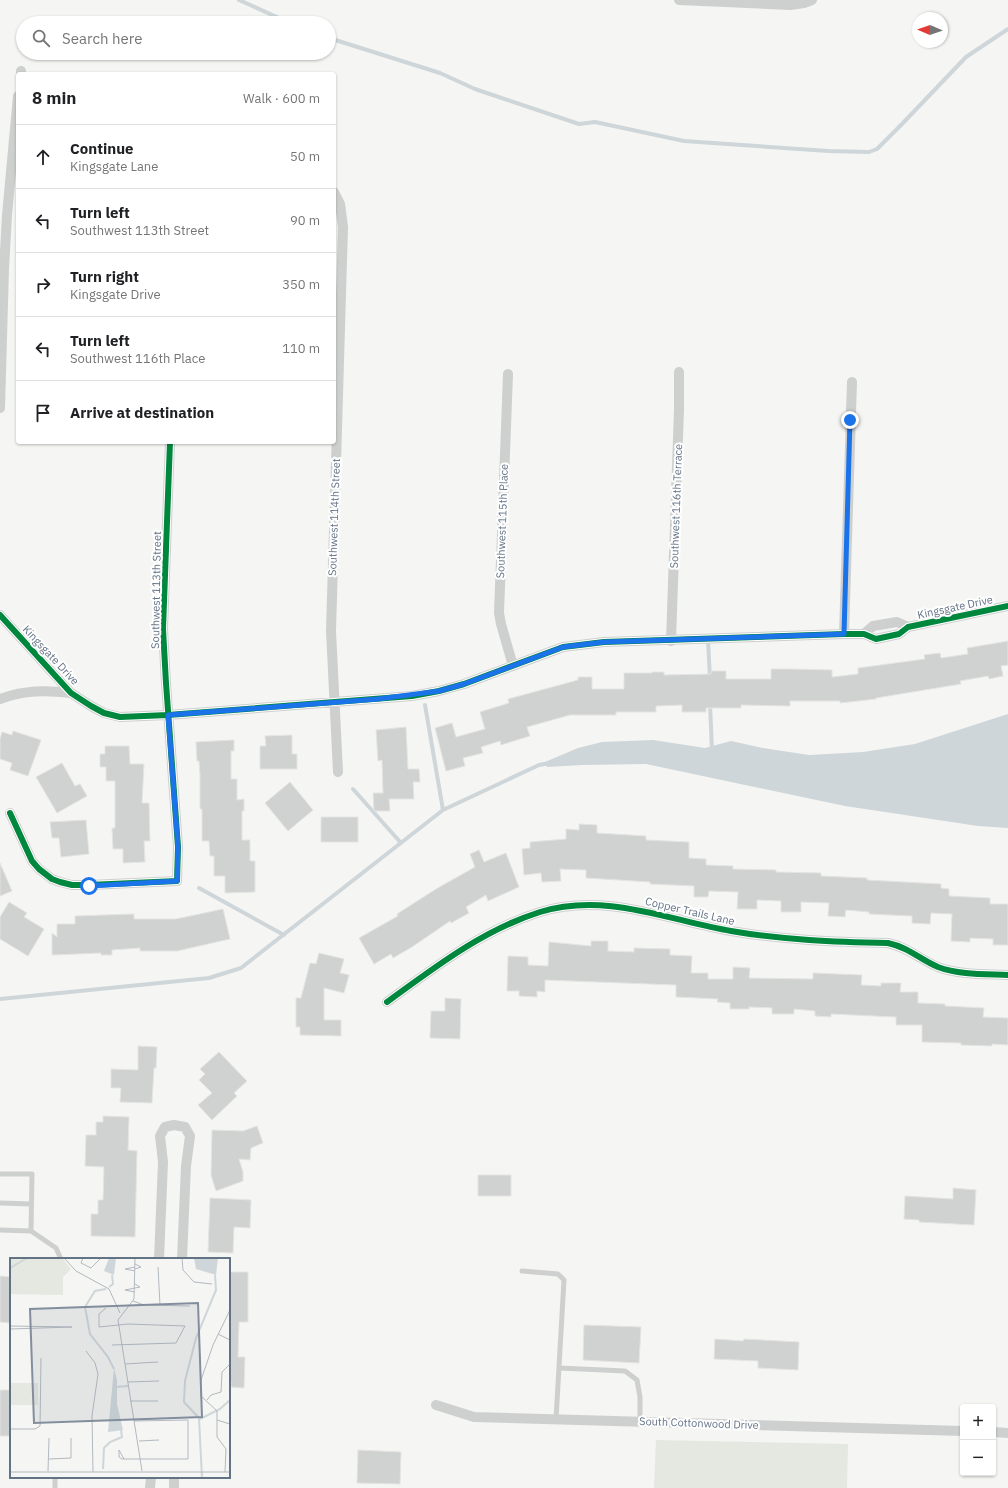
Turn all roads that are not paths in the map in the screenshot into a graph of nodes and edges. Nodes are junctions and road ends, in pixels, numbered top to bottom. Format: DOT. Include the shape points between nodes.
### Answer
graph roads {
  1 [pos="679,0"];
  2 [pos="812,0"];
  3 [pos="16,118"];
  4 [pos="336,196"];
  5 [pos="1,338"];
  6 [pos="1,363"];
  7 [pos="679,372"];
  8 [pos="508,374"];
  9 [pos="852,382"];
  10 [pos="0,408"];
  11 [pos="170,444"];
  12 [pos="336,444"];
  13 [pos="336,444"];
  14 [pos="1008,606"];
  15 [pos="0,615"];
  16 [pos="844,634"];
  17 [pos="671,640"];
  18 [pos="513,666"];
  19 [pos="71,693"];
  20 [pos="0,700"];
  21 [pos="334,702"];
  22 [pos="168,715"];
  23 [pos="338,772"];
  24 [pos="10,813"];
  25 [pos="1008,975"];
  26 [pos="387,1002"];
  27 [pos="0,1174"];
  28 [pos="0,1203"];
  29 [pos="31,1204"];
  30 [pos="0,1230"];
  31 [pos="31,1231"];
  32 [pos="61,1258"];
  33 [pos="159,1258"];
  34 [pos="182,1258"];
  35 [pos="522,1271"];
  36 [pos="559,1368"];
  37 [pos="436,1405"];
  38 [pos="556,1418"];
  39 [pos="640,1421"];
  40 [pos="960,1431"];
  41 [pos="996,1432"];
  42 [pos="1008,1433"];
  43 [pos="151,1478"];
  44 [pos="150,1488"];
  1 -- 2 [label="street" via="784,5"];
  3 -- 5 [label="street" via="7,215"];
  4 -- 12 [label="street, Southwest 114th Street" via="340,204 343,227"];
  5 -- 6 [label="street"];
  6 -- 10 [label="street"];
  7 -- 17 [label="street, Southwest 116th Terrace"];
  8 -- 18 [label="street, Southwest 115th Place" via="499,613"];
  9 -- 16 [label="street"];
  11 -- 22 [label="street, Southwest 113th Street" via="164,629"];
  13 -- 21 [label="street, Southwest 114th Street" via="331,599"];
  14 -- 16 [label="street, Kingsgate Drive" via="908,627 897,622 873,626 864,634"];
  15 -- 19 [label="street, Kingsgate Drive"];
  16 -- 17 [label="street, Kingsgate Drive"];
  17 -- 18 [label="street, Kingsgate Drive" via="576,644 551,650"];
  18 -- 21 [label="street, Kingsgate Drive" via="439,691"];
  19 -- 20 [label="street" via="23,692"];
  19 -- 22 [label="street, Kingsgate Drive" via="104,713 120,716"];
  21 -- 22 [label="street, Kingsgate Drive"];
  21 -- 23 [label="street, Southwest 114th Street"];
  22 -- 24 [label="street, Southwest 113th Street" via="178,847 177,881 89,886 60,882 39,869 32,861"];
  25 -- 26 [label="street, Copper Trails Lane" via="951,971 909,950 888,944 799,941 731,931 646,911 597,905 556,908 494,930 466,946"];
  27 -- 29 [label="lane" via="32,1174"];
  28 -- 29 [label="lane"];
  29 -- 31 [label="lane"];
  30 -- 31 [label="lane"];
  31 -- 32 [label="lane" via="56,1248"];
  33 -- 34 [label="street" via="163,1162 160,1136 165,1127 174,1124 185,1127 190,1136 186,1166"];
  35 -- 36 [label="lane" via="558,1274 564,1280"];
  36 -- 38 [label="lane"];
  36 -- 39 [label="lane" via="625,1371 638,1380"];
  37 -- 38 [label="street, South Cottonwood Drive" via="474,1417"];
  38 -- 39 [label="street, South Cottonwood Drive"];
  39 -- 40 [label="street, South Cottonwood Drive"];
  41 -- 42 [label="street"];
  43 -- 44 [label="street"];
}
